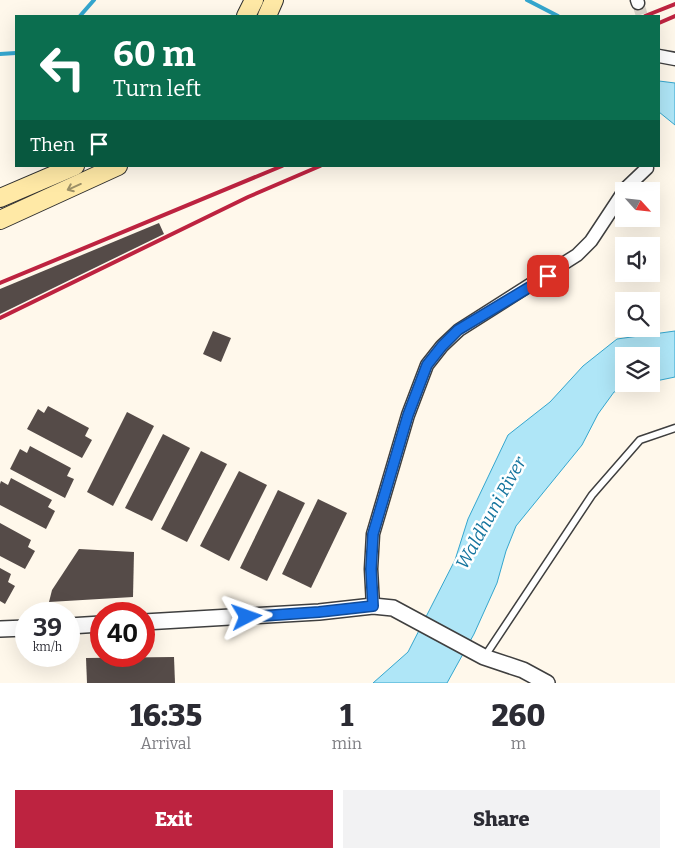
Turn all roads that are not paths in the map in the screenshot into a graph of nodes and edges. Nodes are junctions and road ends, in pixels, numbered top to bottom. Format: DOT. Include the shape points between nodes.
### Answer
graph roads {
  1 [pos="254,0"];
  2 [pos="274,0"];
  3 [pos="246,15"];
  4 [pos="267,15"];
  5 [pos="660,56"];
  6 [pos="675,59"];
  7 [pos="73,167"];
  8 [pos="116,167"];
  9 [pos="647,168"];
  10 [pos="0,198"];
  11 [pos="0,220"];
  12 [pos="675,428"];
  13 [pos="373,606"];
  14 [pos="155,621"];
  15 [pos="15,629"];
  16 [pos="0,630"];
  17 [pos="484,657"];
  18 [pos="543,682"];
  1 -- 3 [label="main road"];
  2 -- 4 [label="main road"];
  5 -- 6 [label="street"];
  7 -- 10 [label="main road"];
  8 -- 11 [label="main road, one-way"];
  9 -- 13 [label="street" via="626,188 591,241 577,255 458,330 427,365 408,415 373,534"];
  12 -- 17 [label="lane" via="640,440 592,494"];
  13 -- 14 [label="street"];
  13 -- 17 [label="street" via="393,608"];
  15 -- 16 [label="street"];
  17 -- 18 [label="street"];
}
